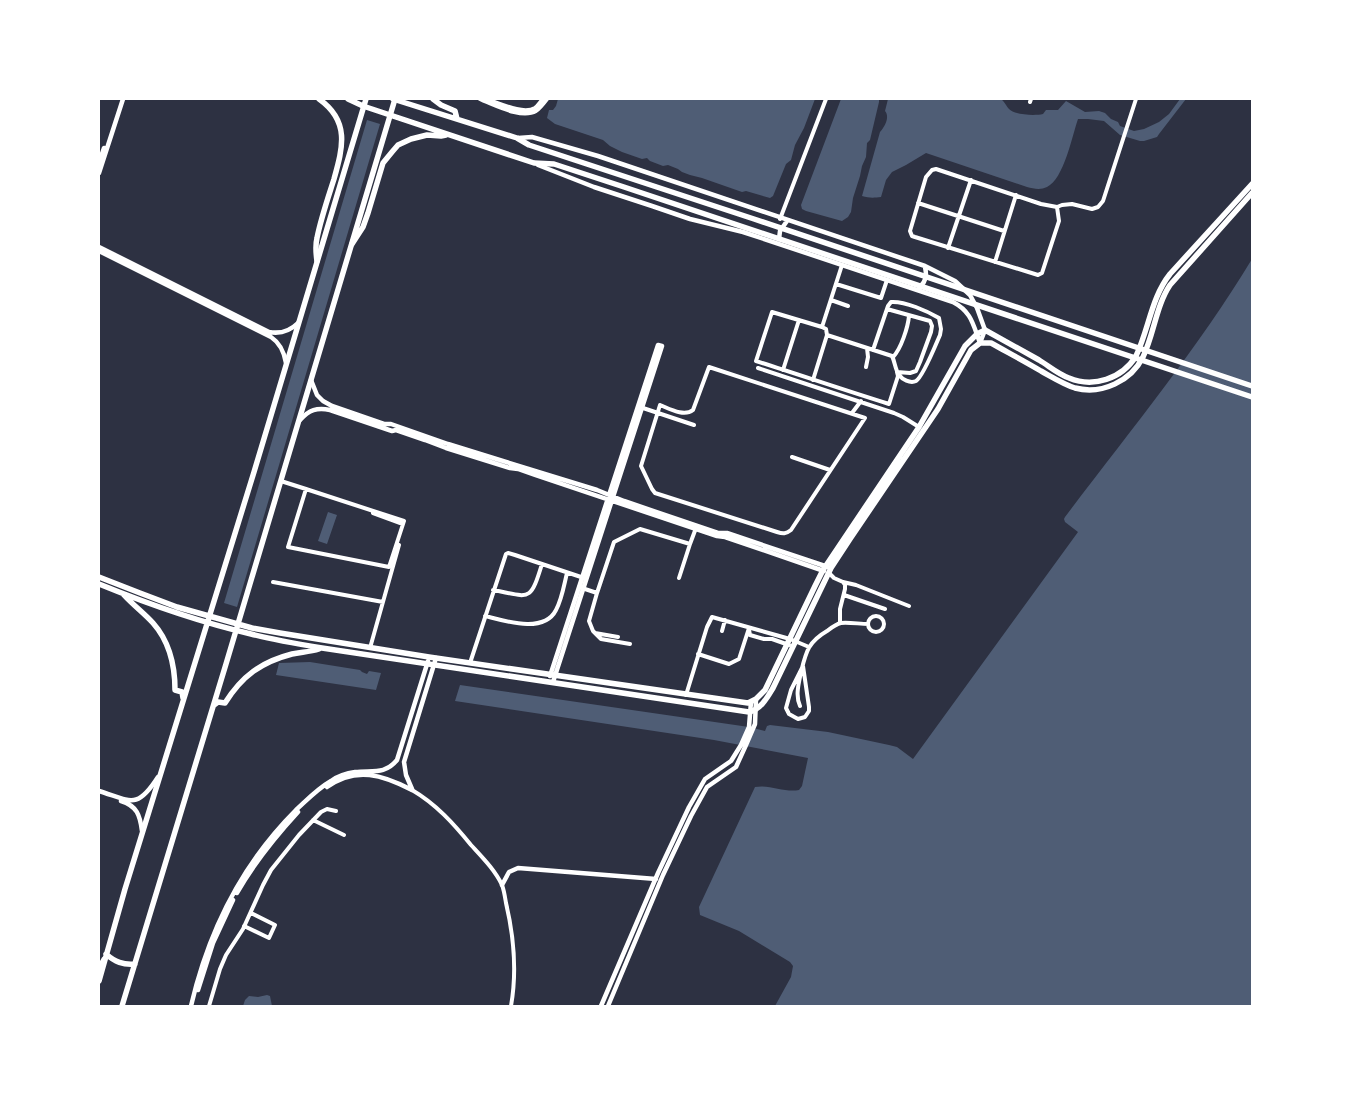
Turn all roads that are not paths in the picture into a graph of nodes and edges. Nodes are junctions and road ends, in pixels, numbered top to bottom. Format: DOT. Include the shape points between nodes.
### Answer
graph roads {
  1 [pos="121,99"];
  2 [pos="319,99"];
  3 [pos="348,99"];
  4 [pos="366,99"];
  5 [pos="394,99"];
  6 [pos="433,99"];
  7 [pos="480,99"];
  8 [pos="486,99"];
  9 [pos="545,99"];
  10 [pos="826,99"];
  11 [pos="1136,99"];
  12 [pos="363,106"];
  13 [pos="390,115"];
  14 [pos="457,119"];
  15 [pos="448,134"];
  16 [pos="517,138"];
  17 [pos="99,163"];
  18 [pos="534,163"];
  19 [pos="99,173"];
  20 [pos="971,180"];
  21 [pos="1252,184"];
  22 [pos="1252,193"];
  23 [pos="1016,195"];
  24 [pos="918,203"];
  25 [pos="1057,207"];
  26 [pos="959,216"];
  27 [pos="780,219"];
  28 [pos="787,221"];
  29 [pos="1004,231"];
  30 [pos="352,244"];
  31 [pos="779,244"];
  32 [pos="99,247"];
  33 [pos="948,248"];
  34 [pos="99,251"];
  35 [pos="317,261"];
  36 [pos="995,262"];
  37 [pos="842,265"];
  38 [pos="925,266"];
  39 [pos="887,280"];
  40 [pos="836,284"];
  41 [pos="917,290"];
  42 [pos="831,300"];
  43 [pos="848,306"];
  44 [pos="887,309"];
  45 [pos="909,316"];
  46 [pos="799,320"];
  47 [pos="299,322"];
  48 [pos="822,327"];
  49 [pos="984,330"];
  50 [pos="977,334"];
  51 [pos="827,335"];
  52 [pos="980,343"];
  53 [pos="867,348"];
  54 [pos="874,350"];
  55 [pos="893,357"];
  56 [pos="286,363"];
  57 [pos="866,367"];
  58 [pos="758,368"];
  59 [pos="784,370"];
  60 [pos="897,372"];
  61 [pos="311,380"];
  62 [pos="813,380"];
  63 [pos="1252,386"];
  64 [pos="1252,396"];
  65 [pos="861,401"];
  66 [pos="640,407"];
  67 [pos="658,413"];
  68 [pos="852,413"];
  69 [pos="299,421"];
  70 [pos="694,425"];
  71 [pos="921,428"];
  72 [pos="792,457"];
  73 [pos="830,470"];
  74 [pos="281,481"];
  75 [pos="306,489"];
  76 [pos="610,498"];
  77 [pos="373,513"];
  78 [pos="405,523"];
  79 [pos="696,527"];
  80 [pos="690,544"];
  81 [pos="542,564"];
  82 [pos="827,569"];
  83 [pos="567,573"];
  84 [pos="99,577"];
  85 [pos="679,578"];
  86 [pos="584,579"];
  87 [pos="273,582"];
  88 [pos="843,582"];
  89 [pos="99,584"];
  90 [pos="581,588"];
  91 [pos="493,590"];
  92 [pos="597,593"];
  93 [pos="123,594"];
  94 [pos="844,595"];
  95 [pos="383,602"];
  96 [pos="910,606"];
  97 [pos="885,610"];
  98 [pos="209,616"];
  99 [pos="485,616"];
  100 [pos="725,620"];
  101 [pos="207,622"];
  102 [pos="840,623"];
  103 [pos="238,624"];
  104 [pos="868,624"];
  105 [pos="749,628"];
  106 [pos="236,630"];
  107 [pos="722,631"];
  108 [pos="595,633"];
  109 [pos="769,633"];
  110 [pos="618,637"];
  111 [pos="767,639"];
  112 [pos="792,642"];
  113 [pos="630,644"];
  114 [pos="809,647"];
  115 [pos="322,648"];
  116 [pos="370,648"];
  117 [pos="698,654"];
  118 [pos="428,660"];
  119 [pos="435,662"];
  120 [pos="470,663"];
  121 [pos="803,666"];
  122 [pos="553,676"];
  123 [pos="551,682"];
  124 [pos="686,695"];
  125 [pos="183,700"];
  126 [pos="754,700"];
  127 [pos="214,704"];
  128 [pos="800,706"];
  129 [pos="756,709"];
  130 [pos="750,712"];
  131 [pos="752,724"];
  132 [pos="741,750"];
  133 [pos="161,772"];
  134 [pos="412,790"];
  135 [pos="99,792"];
  136 [pos="336,812"];
  137 [pos="313,820"];
  138 [pos="344,835"];
  139 [pos="142,836"];
  140 [pos="654,881"];
  141 [pos="661,881"];
  142 [pos="502,885"];
  143 [pos="251,913"];
  144 [pos="244,926"];
  145 [pos="106,956"];
  146 [pos="135,964"];
  147 [pos="99,968"];
  148 [pos="99,981"];
  149 [pos="122,1006"];
  150 [pos="193,1006"];
  151 [pos="209,1006"];
  152 [pos="511,1006"];
  153 [pos="601,1006"];
  154 [pos="608,1006"];
  1 -- 17 [label="street"];
  1 -- 19 [label="street"];
  2 -- 35 [label="main road" via="336,116 342,140 317,238"];
  3 -- 12 [label="main road"];
  4 -- 12 [label="main road"];
  5 -- 13 [label="main road"];
  5 -- 14 [label="main road"];
  6 -- 14 [label="main road" via="455,111"];
  7 -- 9 [label="street" via="528,114 535,112"];
  8 -- 9 [label="street" via="528,110"];
  10 -- 27 [label="street"];
  11 -- 25 [label="street" via="1101,204 1092,208 1072,204"];
  12 -- 13 [label="main road"];
  12 -- 35 [label="main road"];
  13 -- 15 [label="main road"];
  13 -- 30 [label="main road"];
  14 -- 16 [label="main road"];
  15 -- 18 [label="main road"];
  15 -- 30 [label="main road" via="412,139 392,152 383,163 368,213"];
  16 -- 27 [label="street" via="532,137 598,156"];
  16 -- 63 [label="main road" via="529,145"];
  18 -- 31 [label="street" via="690,219"];
  18 -- 64 [label="main road" via="554,164 589,175"];
  20 -- 23 [label="street"];
  20 -- 24 [label="street" via="932,170 926,177"];
  20 -- 26 [label="street"];
  21 -- 49 [label="main road" via="1164,283 1136,356 1119,374 1103,381 1076,381"];
  22 -- 52 [label="main road" via="1168,288 1144,355 1121,381 1101,388 1074,387 990,343"];
  23 -- 25 [label="street"];
  23 -- 29 [label="street"];
  24 -- 26 [label="street"];
  24 -- 33 [label="street" via="910,228 912,236"];
  25 -- 36 [label="street" via="1059,221 1042,273 1038,276"];
  26 -- 29 [label="street"];
  26 -- 33 [label="street"];
  27 -- 28 [label="street"];
  28 -- 31 [label="street" via="780,231"];
  28 -- 38 [label="street"];
  29 -- 36 [label="street"];
  30 -- 61 [label="main road"];
  31 -- 37 [label="street"];
  32 -- 47 [label="street" via="269,332 288,330"];
  33 -- 36 [label="street"];
  34 -- 56 [label="street" via="270,337 280,346"];
  35 -- 47 [label="main road"];
  37 -- 39 [label="street"];
  37 -- 40 [label="street"];
  38 -- 41 [label="street" via="926,280"];
  38 -- 49 [label="street" via="961,285 973,301"];
  39 -- 40 [label="street" via="881,298"];
  39 -- 41 [label="street"];
  40 -- 42 [label="street"];
  41 -- 50 [label="street" via="960,306 968,313"];
  42 -- 43 [label="street"];
  42 -- 48 [label="street"];
  44 -- 45 [label="street"];
  44 -- 54 [label="street"];
  44 -- 60 [label="street" via="889,304 897,302 940,320 940,336 918,380 908,381"];
  45 -- 55 [label="street" via="898,352"];
  45 -- 60 [label="street" via="930,322 931,332 916,371"];
  46 -- 48 [label="street"];
  46 -- 59 [label="street"];
  46 -- 59 [label="street" via="772,312 756,361"];
  47 -- 56 [label="main road"];
  48 -- 51 [label="street"];
  49 -- 50 [label="main road"];
  49 -- 52 [label="street"];
  50 -- 52 [label="street"];
  50 -- 71 [label="main road" via="965,346"];
  51 -- 53 [label="street"];
  51 -- 62 [label="street"];
  52 -- 71 [label="main road" via="971,350 938,409"];
  53 -- 54 [label="street"];
  53 -- 57 [label="street"];
  54 -- 55 [label="street"];
  55 -- 60 [label="street"];
  56 -- 98 [label="main road"];
  58 -- 65 [label="street"];
  59 -- 62 [label="street"];
  60 -- 62 [label="street" via="889,404"];
  61 -- 69 [label="main road"];
  61 -- 76 [label="street" via="319,399 332,406 597,490"];
  65 -- 68 [label="street"];
  65 -- 71 [label="street" via="903,416"];
  66 -- 66 [label="street" via="658,345 662,346"];
  66 -- 67 [label="street"];
  66 -- 76 [label="street"];
  67 -- 68 [label="street" via="660,406 685,413 693,410 709,367"];
  67 -- 70 [label="street"];
  67 -- 73 [label="street" via="641,466 655,493 664,496 786,534"];
  68 -- 73 [label="street" via="865,418"];
  69 -- 74 [label="main road"];
  69 -- 76 [label="street" via="315,409 330,410"];
  71 -- 82 [label="main road"];
  72 -- 73 [label="street"];
  74 -- 75 [label="street"];
  74 -- 103 [label="main road"];
  75 -- 78 [label="street"];
  75 -- 78 [label="street" via="288,547 389,567"];
  76 -- 79 [label="street"];
  76 -- 86 [label="street"];
  77 -- 78 [label="street"];
  78 -- 95 [label="street"];
  79 -- 80 [label="street"];
  79 -- 82 [label="street" via="727,533"];
  80 -- 85 [label="street"];
  80 -- 92 [label="street" via="640,529 614,542"];
  81 -- 83 [label="street"];
  81 -- 91 [label="street" via="533,590 528,594 522,596"];
  81 -- 91 [label="street" via="506,554"];
  82 -- 88 [label="street" via="834,578"];
  82 -- 112 [label="main road" via="815,586"];
  83 -- 86 [label="street"];
  83 -- 99 [label="street" via="556,611 542,623 512,622"];
  84 -- 98 [label="main road"];
  86 -- 90 [label="street"];
  87 -- 95 [label="street"];
  88 -- 94 [label="street"];
  88 -- 96 [label="street"];
  89 -- 93 [label="main road"];
  90 -- 92 [label="street"];
  90 -- 122 [label="street"];
  91 -- 99 [label="street"];
  92 -- 108 [label="street" via="589,621"];
  93 -- 101 [label="main road"];
  93 -- 125 [label="main road" via="162,636 171,656 175,690 182,693"];
  94 -- 97 [label="street"];
  94 -- 102 [label="street"];
  95 -- 116 [label="street"];
  98 -- 101 [label="main road"];
  98 -- 103 [label="main road"];
  99 -- 120 [label="street"];
  100 -- 105 [label="street"];
  100 -- 107 [label="street"];
  100 -- 117 [label="street" via="711,618"];
  101 -- 106 [label="main road"];
  101 -- 125 [label="main road"];
  102 -- 104 [label="street"];
  102 -- 114 [label="street"];
  103 -- 106 [label="main road"];
  103 -- 116 [label="main road"];
  104 -- 104 [label="street" via="872,617 877,616 884,624 883,629 876,632"];
  105 -- 109 [label="street"];
  105 -- 111 [label="street" via="750,635"];
  105 -- 117 [label="street" via="739,659 729,664"];
  106 -- 115 [label="main road"];
  106 -- 127 [label="main road"];
  108 -- 110 [label="street"];
  108 -- 113 [label="street" via="601,639"];
  109 -- 111 [label="street"];
  109 -- 112 [label="street"];
  111 -- 112 [label="street"];
  112 -- 114 [label="street"];
  112 -- 126 [label="main road" via="765,690"];
  112 -- 129 [label="main road" via="773,688 765,702"];
  114 -- 121 [label="street"];
  115 -- 118 [label="main road"];
  115 -- 127 [label="main road" via="267,663 241,682 225,703"];
  116 -- 118 [label="main road"];
  117 -- 124 [label="street"];
  118 -- 119 [label="main road"];
  118 -- 150 [label="street" via="402,747 393,765 382,770 344,774 328,783 277,830 250,866 215,931 199,974"];
  119 -- 120 [label="main road"];
  119 -- 123 [label="main road"];
  119 -- 134 [label="street" via="404,762"];
  120 -- 122 [label="main road"];
  121 -- 121 [label="street" via="809,711 805,718 798,719 786,708 793,684"];
  121 -- 128 [label="street" via="798,688"];
  122 -- 123 [label="street"];
  122 -- 124 [label="main road"];
  123 -- 130 [label="main road"];
  124 -- 126 [label="main road" via="748,703"];
  125 -- 133 [label="main road"];
  126 -- 129 [label="street"];
  126 -- 130 [label="street"];
  127 -- 146 [label="main road"];
  129 -- 130 [label="main road"];
  129 -- 131 [label="street"];
  130 -- 131 [label="street"];
  131 -- 132 [label="street" via="754,729"];
  132 -- 140 [label="street" via="704,779"];
  132 -- 141 [label="street" via="736,767 707,787"];
  133 -- 135 [label="street" via="149,791 137,800"];
  133 -- 139 [label="main road"];
  134 -- 142 [label="street" via="430,802 461,832"];
  134 -- 150 [label="street" via="394,781 359,774 337,781 298,812 266,850 233,900 213,944"];
  135 -- 139 [label="street" via="133,806 139,817"];
  136 -- 137 [label="street" via="324,810"];
  137 -- 138 [label="street"];
  137 -- 143 [label="street" via="271,870"];
  139 -- 145 [label="main road"];
  140 -- 141 [label="street"];
  140 -- 142 [label="street" via="518,868 509,872"];
  140 -- 153 [label="street"];
  141 -- 154 [label="street"];
  142 -- 152 [label="street" via="513,944"];
  143 -- 144 [label="street"];
  143 -- 144 [label="street" via="275,925 269,938"];
  144 -- 151 [label="street" via="220,968"];
  145 -- 146 [label="main road" via="120,963"];
  145 -- 147 [label="main road"];
  145 -- 148 [label="main road"];
  146 -- 149 [label="main road"];
}
